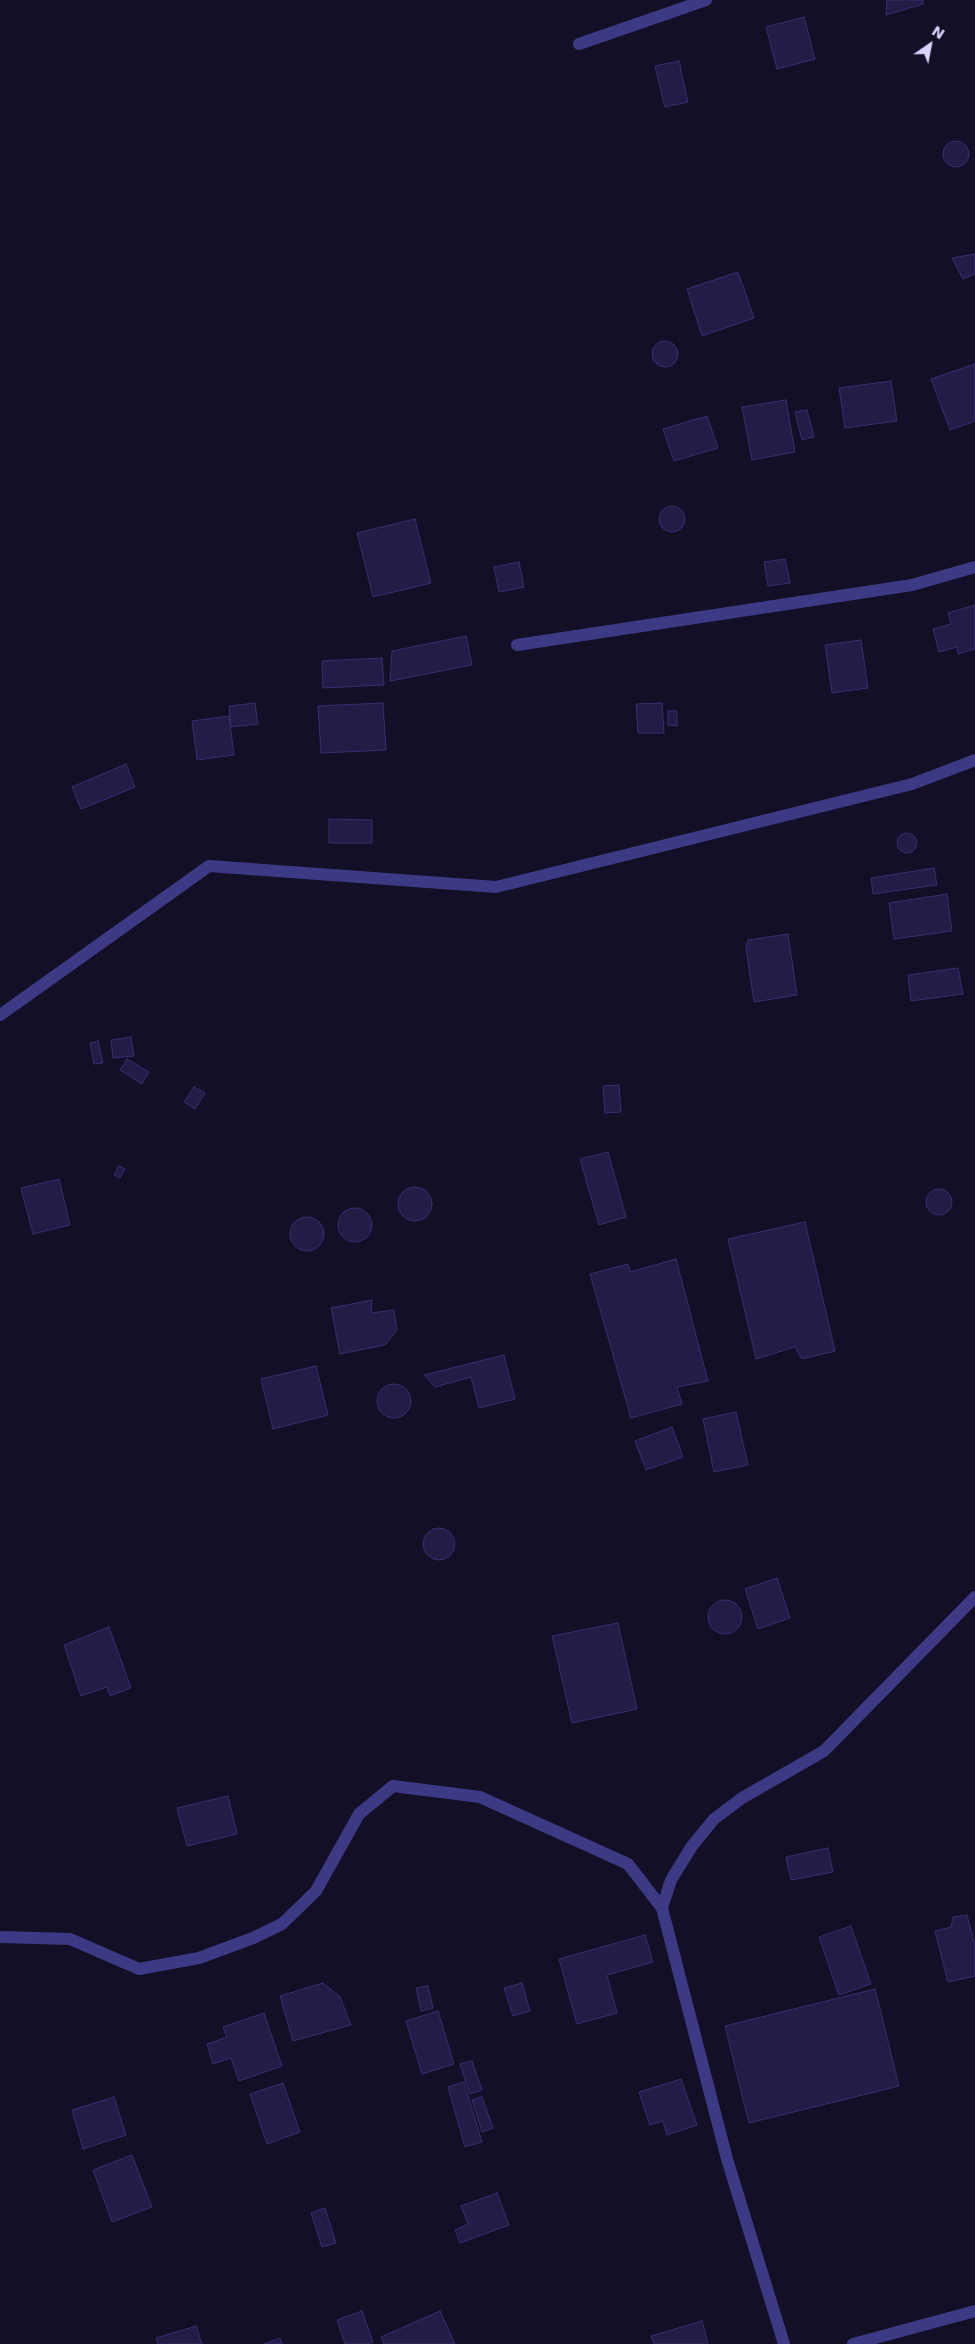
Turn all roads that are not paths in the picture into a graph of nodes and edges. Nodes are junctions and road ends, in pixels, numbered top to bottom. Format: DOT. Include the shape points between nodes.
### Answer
graph roads {
  1 [pos="706,0"];
  2 [pos="579,44"];
  3 [pos="975,567"];
  4 [pos="517,645"];
  5 [pos="975,760"];
  6 [pos="0,1014"];
  7 [pos="975,1598"];
  8 [pos="662,1908"];
  9 [pos="0,1936"];
  10 [pos="975,2311"];
  11 [pos="784,2344"];
  12 [pos="853,2344"];
  1 -- 2 [label="street"];
  3 -- 4 [label="street" via="912,585"];
  5 -- 6 [label="street" via="912,784 496,887 209,866"];
  7 -- 8 [label="street" via="824,1751 742,1798 714,1819 671,1880"];
  8 -- 9 [label="street" via="628,1864 480,1797 393,1786 359,1814 316,1891 282,1924 253,1938 199,1958 139,1969 70,1939"];
  8 -- 11 [label="street" via="727,2159"];
  10 -- 12 [label="street"];
}
